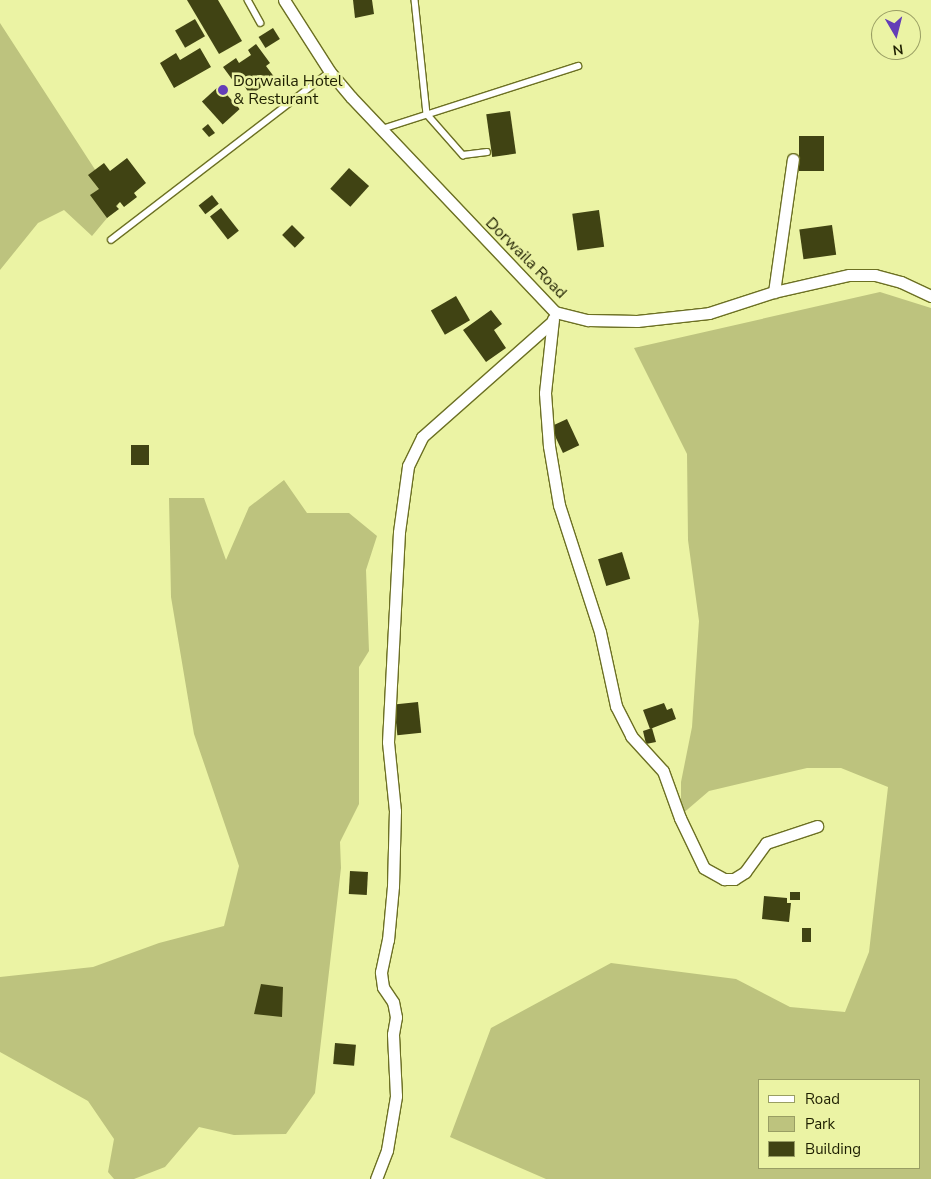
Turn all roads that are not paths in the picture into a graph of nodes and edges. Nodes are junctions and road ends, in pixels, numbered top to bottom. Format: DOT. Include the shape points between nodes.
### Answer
graph roads {
  1 [pos="248,0"];
  2 [pos="284,0"];
  3 [pos="415,0"];
  4 [pos="261,23"];
  5 [pos="578,66"];
  6 [pos="330,72"];
  7 [pos="427,114"];
  8 [pos="380,130"];
  9 [pos="487,152"];
  10 [pos="793,159"];
  11 [pos="111,240"];
  12 [pos="774,292"];
  13 [pos="931,296"];
  14 [pos="554,317"];
  15 [pos="817,826"];
  16 [pos="376,1179"];
  1 -- 4 [label="lane"];
  2 -- 6 [label="street, Dorwaila Road"];
  3 -- 7 [label="lane"];
  5 -- 7 [label="lane"];
  6 -- 8 [label="street, Dorwaila Road"];
  6 -- 11 [label="lane"];
  7 -- 8 [label="lane"];
  7 -- 9 [label="lane" via="463,155"];
  8 -- 14 [label="street, Dorwaila Road"];
  10 -- 12 [label="street"];
  12 -- 13 [label="street, Dorwaila Road" via="849,275 875,275 901,282"];
  12 -- 14 [label="street, Dorwaila Road" via="709,313 637,321"];
  14 -- 15 [label="street" via="545,393 549,446 559,505 600,632 616,706 632,736 663,771 680,818 704,868 724,879 734,879 745,872 766,843"];
  14 -- 16 [label="street" via="422,437 408,466 399,532 388,742 395,811 393,886 388,940 380,972 396,1017 393,1034 396,1096 387,1150"];
}
